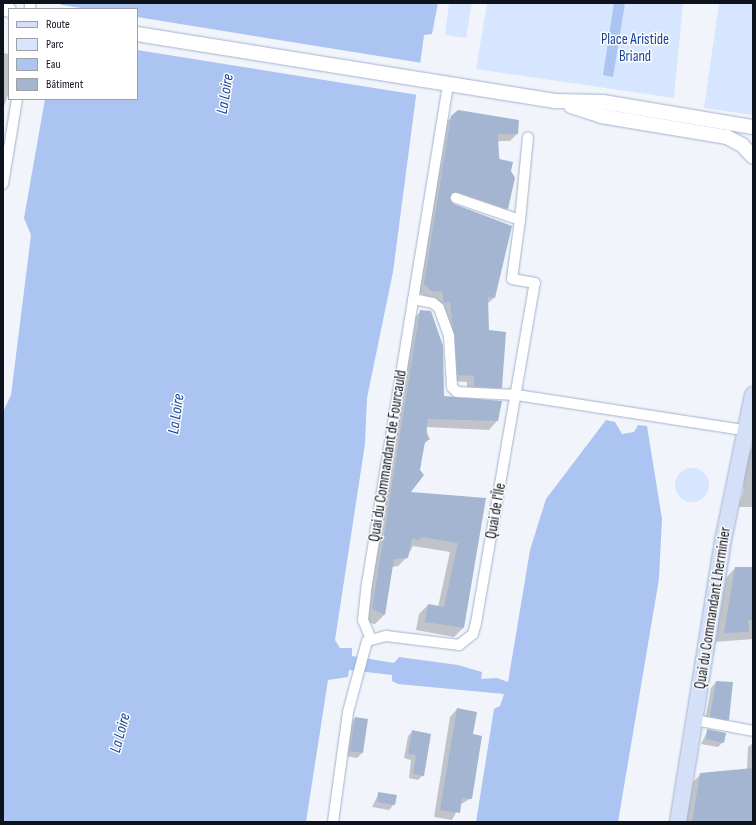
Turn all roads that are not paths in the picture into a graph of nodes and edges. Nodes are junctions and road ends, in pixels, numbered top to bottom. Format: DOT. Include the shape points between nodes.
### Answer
graph roads {
  1 [pos="138,34"];
  2 [pos="448,85"];
  3 [pos="17,100"];
  4 [pos="696,124"];
  5 [pos="747,126"];
  6 [pos="753,132"];
  7 [pos="528,137"];
  8 [pos="6,148"];
  9 [pos="753,157"];
  10 [pos="3,184"];
  11 [pos="456,198"];
  12 [pos="520,220"];
  13 [pos="413,299"];
  14 [pos="517,395"];
  15 [pos="753,395"];
  16 [pos="744,430"];
  17 [pos="371,639"];
  18 [pos="695,720"];
  19 [pos="753,732"];
  20 [pos="333,822"];
  21 [pos="678,822"];
  1 -- 2 [label="main road"];
  2 -- 4 [label="main road" via="557,101 603,102 659,118"];
  2 -- 13 [label="street, Quai du Commandant de Fourcauld"];
  3 -- 8 [label="street"];
  4 -- 5 [label="main road"];
  4 -- 9 [label="main road" via="736,141"];
  5 -- 6 [label="main road"];
  7 -- 12 [label="street"];
  8 -- 10 [label="street"];
  11 -- 12 [label="street"];
  12 -- 14 [label="street, Quai de l'Île" via="512,279 535,283"];
  13 -- 14 [label="street" via="433,303 439,308 451,349 454,390"];
  13 -- 17 [label="street, Quai du Commandant de Fourcauld" via="367,584 363,620"];
  14 -- 16 [label="street"];
  14 -- 17 [label="street, Quai de l'Île" via="473,634 459,645 386,636"];
  15 -- 16 [label="main road, Quai du Commandant Lherminier"];
  16 -- 18 [label="main road, Quai du Commandant Lherminier" via="730,499"];
  17 -- 20 [label="street" via="362,655 357,690 348,712"];
  18 -- 19 [label="street"];
  18 -- 21 [label="main road, Quai du Commandant Lherminier"];
}
